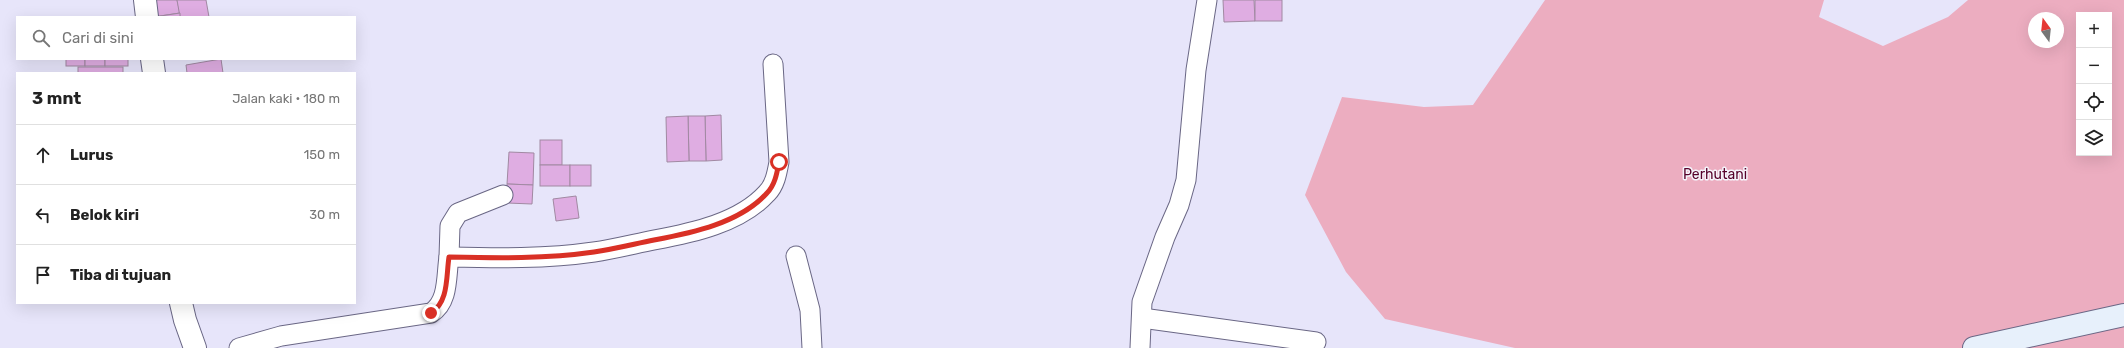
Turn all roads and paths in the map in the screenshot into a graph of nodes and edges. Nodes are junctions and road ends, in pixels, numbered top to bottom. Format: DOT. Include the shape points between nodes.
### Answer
graph roads {
  1 [pos="145,0"];
  2 [pos="1207,0"];
  3 [pos="147,16"];
  4 [pos="152,60"];
  5 [pos="773,64"];
  6 [pos="154,72"];
  7 [pos="503,195"];
  8 [pos="796,256"];
  9 [pos="449,257"];
  10 [pos="181,304"];
  11 [pos="2124,315"];
  12 [pos="1142,318"];
  13 [pos="1316,342"];
  14 [pos="195,348"];
  15 [pos="239,348"];
  16 [pos="812,348"];
  17 [pos="1140,348"];
  18 [pos="1974,348"];
  1 -- 3 [label="street"];
  2 -- 12 [label="street" via="1196,70 1186,180 1179,205 1147,286 1142,302"];
  4 -- 6 [label="street"];
  5 -- 9 [label="street" via="779,162 777,174 768,193 749,209 683,234 594,252 511,258"];
  7 -- 9 [label="street" via="458,213 450,226"];
  8 -- 16 [label="street" via="810,310"];
  9 -- 15 [label="street" via="443,301 439,308 431,313 281,336"];
  10 -- 14 [label="street"];
  11 -- 18 [label="main road"];
  12 -- 13 [label="street"];
  12 -- 17 [label="street"];
}
